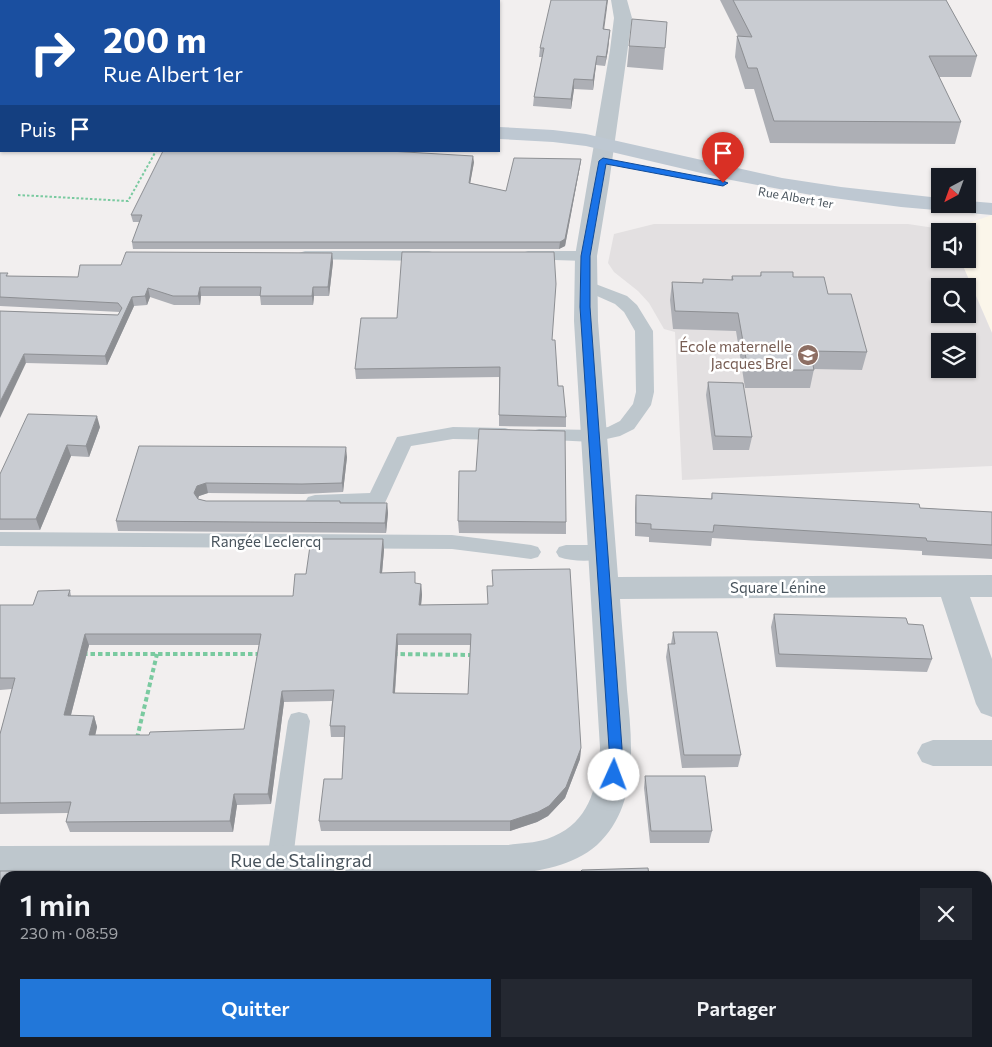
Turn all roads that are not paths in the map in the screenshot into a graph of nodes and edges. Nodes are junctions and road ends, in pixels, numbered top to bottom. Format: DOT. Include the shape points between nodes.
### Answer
graph roads {
  1 [pos="619,0"];
  2 [pos="500,133"];
  3 [pos="500,145"];
  4 [pos="604,152"];
  5 [pos="992,209"];
  6 [pos="992,220"];
  7 [pos="290,256"];
  8 [pos="448,256"];
  9 [pos="517,256"];
  10 [pos="586,256"];
  11 [pos="585,284"];
  12 [pos="593,436"];
  13 [pos="293,502"];
  14 [pos="0,539"];
  15 [pos="531,552"];
  16 [pos="566,552"];
  17 [pos="602,552"];
  18 [pos="952,586"];
  19 [pos="992,586"];
  20 [pos="604,588"];
  21 [pos="992,704"];
  22 [pos="299,720"];
  23 [pos="933,753"];
  24 [pos="992,753"];
  25 [pos="280,859"];
  26 [pos="0,861"];
  27 [pos="535,866"];
  28 [pos="127,868"];
  1 -- 4 [label="street" via="623,18"];
  2 -- 4 [label="street" via="568,137"];
  3 -- 4 [label="street"];
  4 -- 5 [label="street, Rue Albert 1er" via="875,199"];
  4 -- 6 [label="street, Rue Albert 1er" via="824,202"];
  4 -- 10 [label="street"];
  7 -- 8 [label="lane"];
  9 -- 10 [label="lane"];
  10 -- 11 [label="street"];
  11 -- 12 [label="street"];
  11 -- 12 [label="lane" via="621,300 631,309 644,331 645,392 642,405 627,425"];
  12 -- 13 [label="lane" via="453,434 404,441 377,500"];
  12 -- 17 [label="street"];
  14 -- 15 [label="lane, Rangée Leclercq" via="452,542"];
  16 -- 17 [label="lane"];
  17 -- 20 [label="street"];
  18 -- 19 [label="street, Square Lénine"];
  18 -- 20 [label="street, Square Lénine"];
  18 -- 21 [label="street"];
  20 -- 27 [label="street, Rue de Stalingrad" via="616,748 611,794 594,826"];
  22 -- 25 [label="lane"];
  23 -- 24 [label="street"];
  25 -- 27 [label="street, Rue de Stalingrad" via="508,860"];
  25 -- 28 [label="street, Rue de Stalingrad"];
  26 -- 28 [label="street, Rue de Stalingrad"];
}
